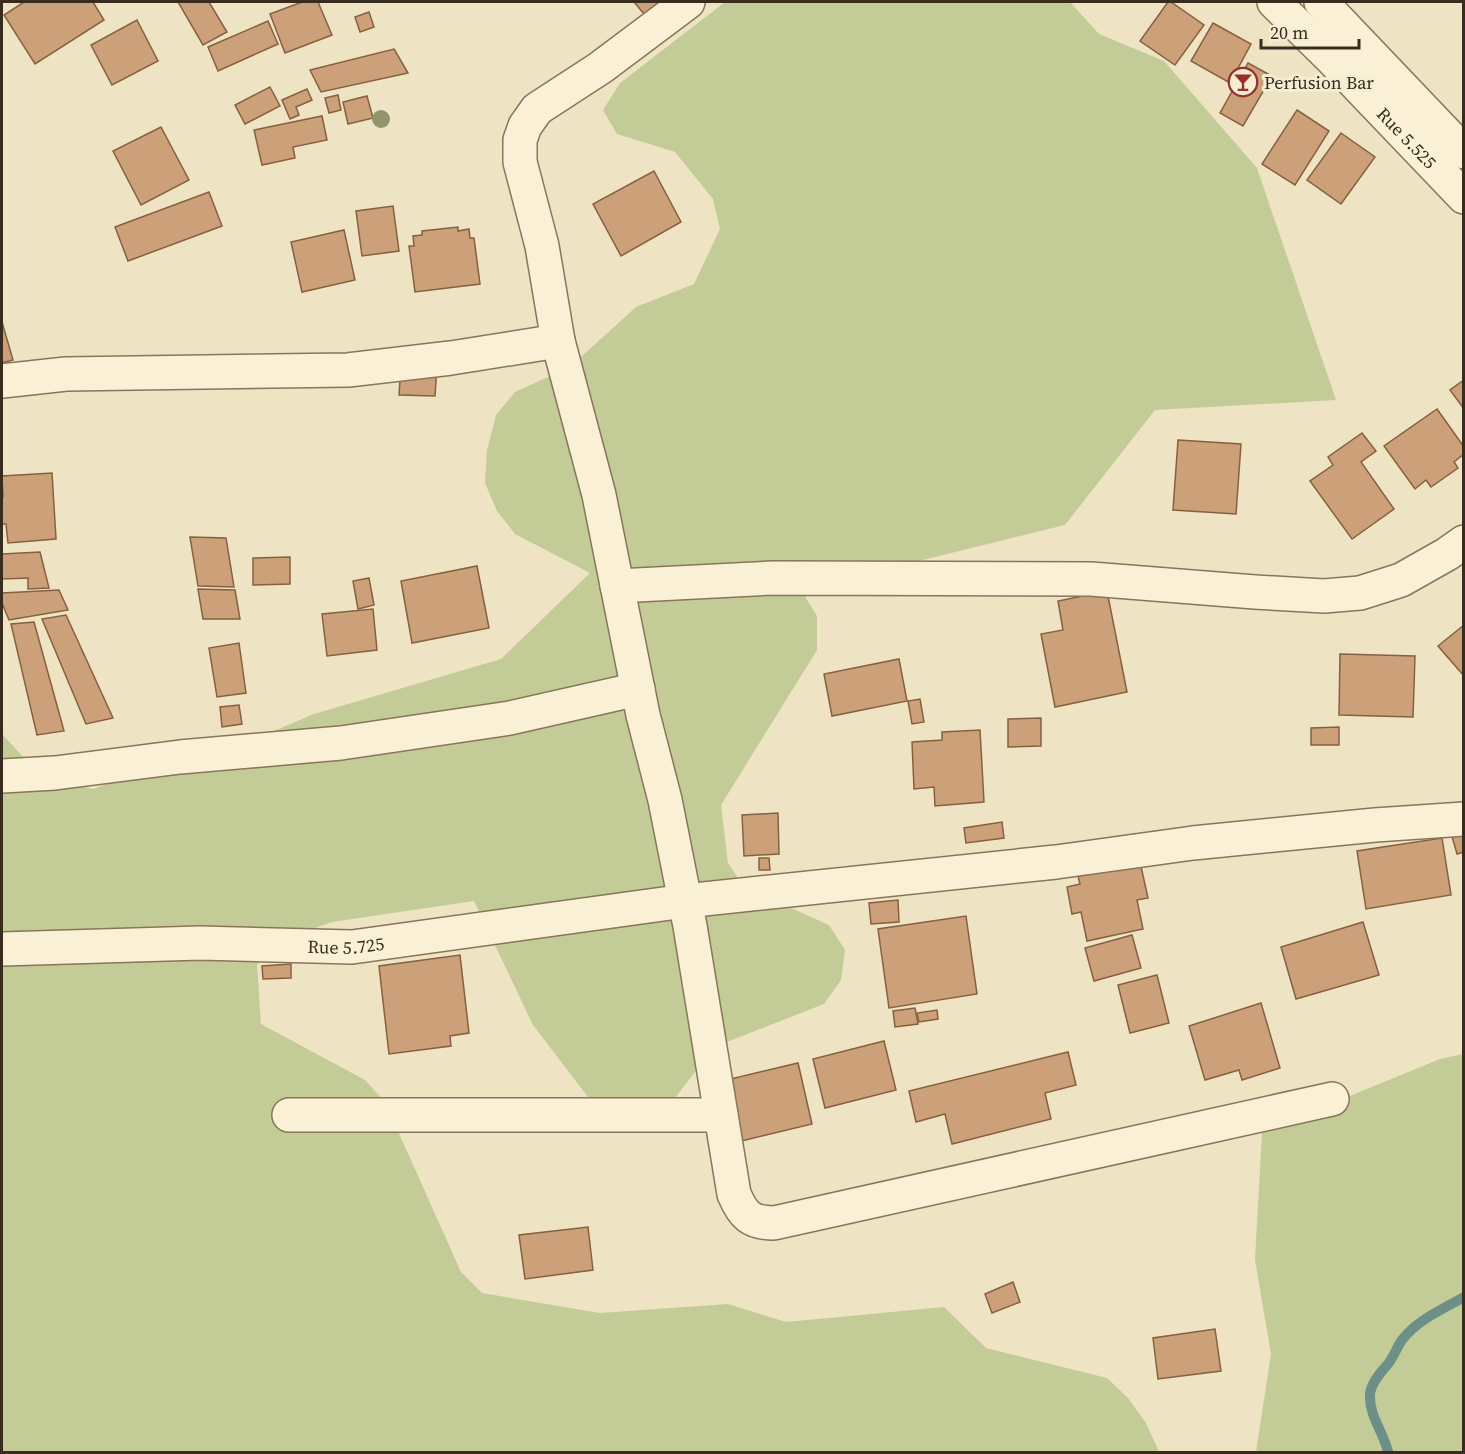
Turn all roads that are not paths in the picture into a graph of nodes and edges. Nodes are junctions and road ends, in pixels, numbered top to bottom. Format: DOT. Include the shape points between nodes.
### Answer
graph roads {
  1 [pos="688,2"];
  2 [pos="1274,2"];
  3 [pos="1327,4"];
  4 [pos="1462,147"];
  5 [pos="1464,197"];
  6 [pos="558,341"];
  7 [pos="2,381"];
  8 [pos="1464,542"];
  9 [pos="617,586"];
  10 [pos="638,689"];
  11 [pos="2,776"];
  12 [pos="1464,819"];
  13 [pos="685,901"];
  14 [pos="2,950"];
  15 [pos="1332,1099"];
  16 [pos="721,1115"];
  17 [pos="289,1116"];
  1 -- 6 [label="street" via="600,68 537,108 519,140 520,162 542,246"];
  2 -- 5 [label="street, Rue 5.525"];
  3 -- 4 [label="street, Rue 5.525"];
  6 -- 7 [label="street" via="348,370 66,374"];
  6 -- 9 [label="street" via="599,495"];
  8 -- 9 [label="street" via="1401,580 1360,593 1324,596 1091,579 773,578"];
  9 -- 10 [label="street"];
  10 -- 11 [label="street" via="510,718 341,743"];
  10 -- 13 [label="street"];
  12 -- 13 [label="street, Rue 5.725" via="1204,842 1056,862"];
  13 -- 14 [label="street, Rue 5.725" via="351,947 200,942"];
  13 -- 16 [label="street"];
  15 -- 16 [label="street" via="774,1223 751,1220 740,1208 734,1194"];
  16 -- 17 [label="street"];
}
